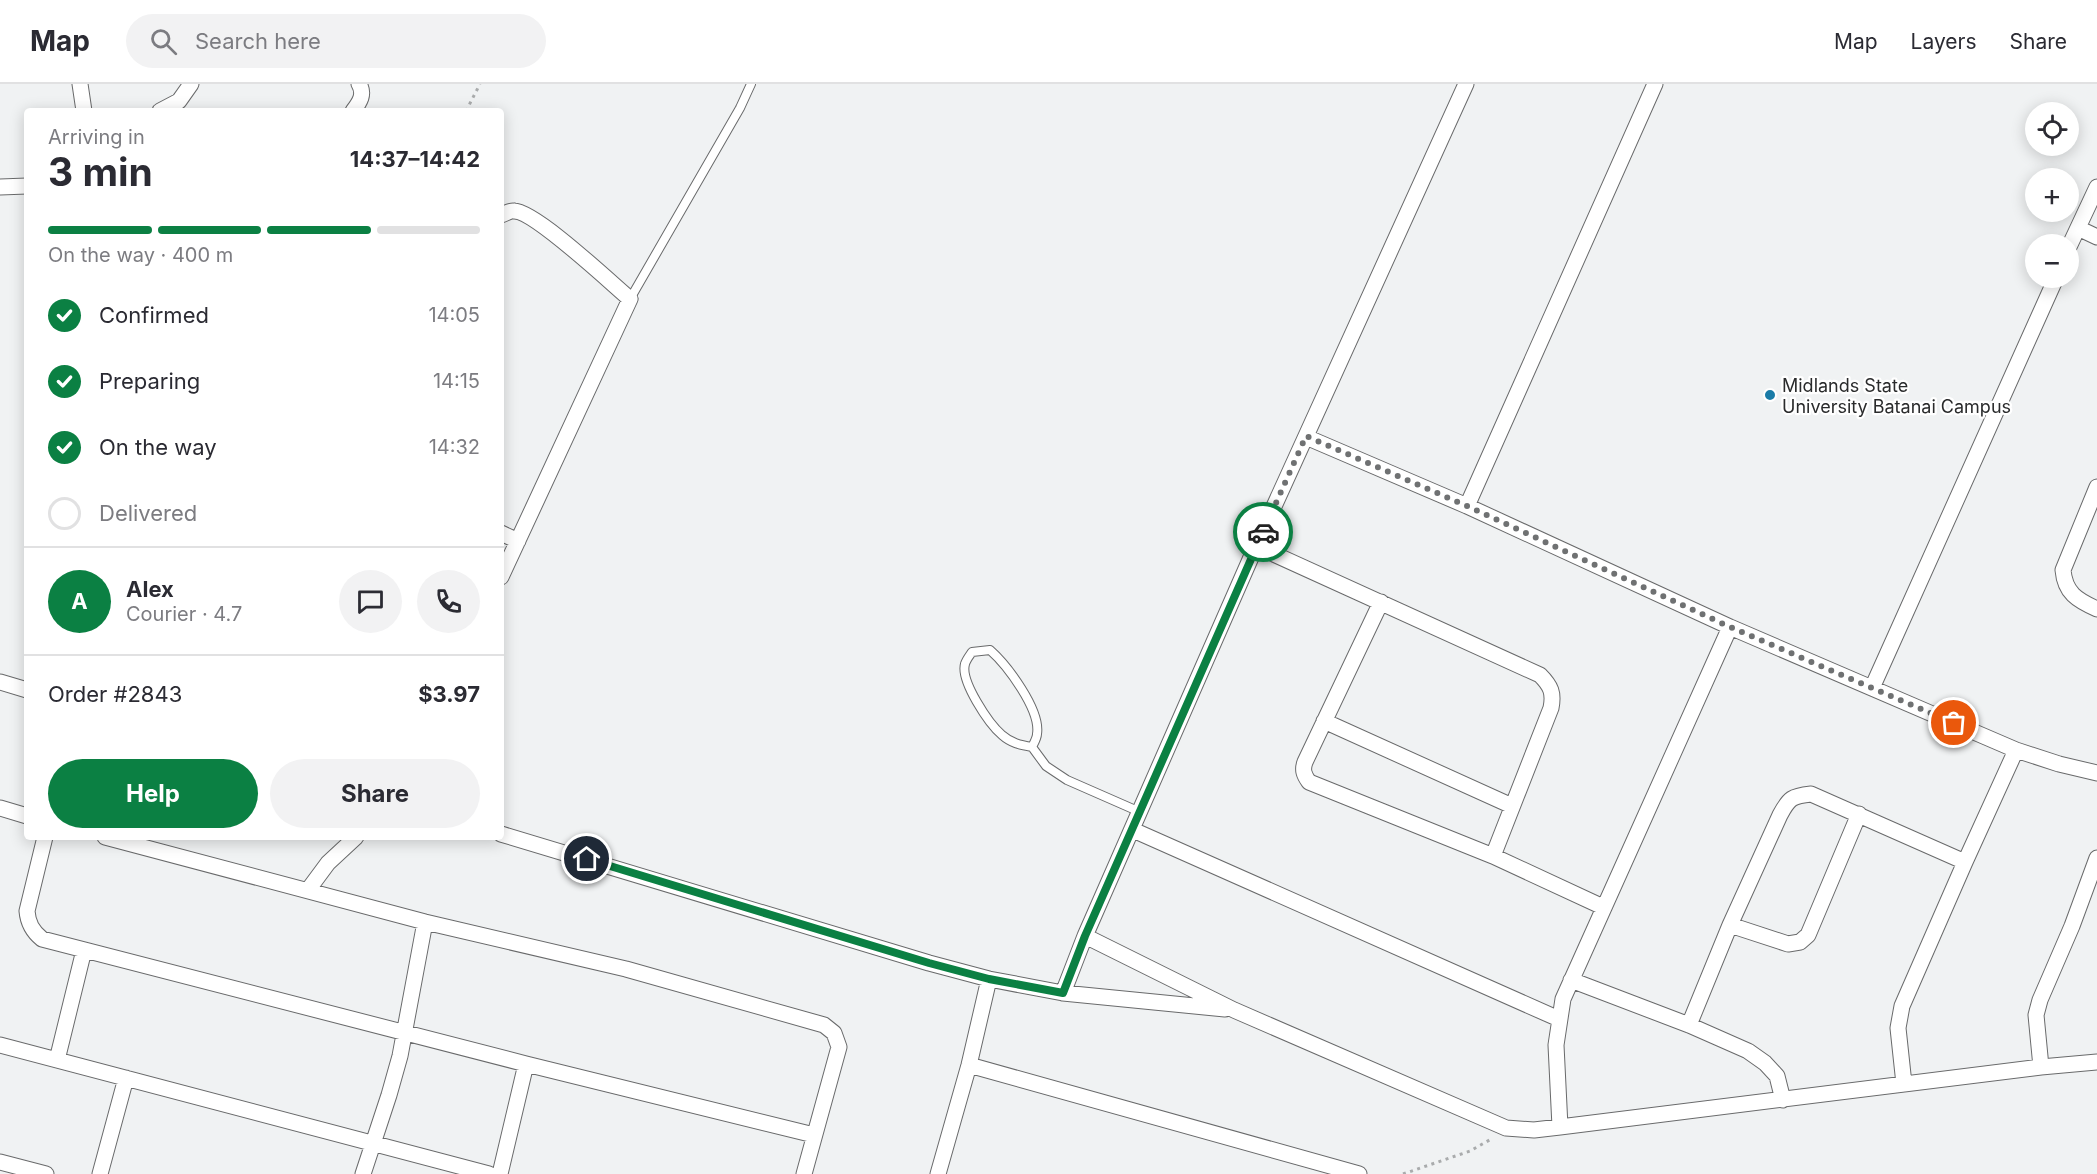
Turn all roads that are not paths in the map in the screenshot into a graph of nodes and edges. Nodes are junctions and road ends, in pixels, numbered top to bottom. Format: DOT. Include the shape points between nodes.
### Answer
graph roads {
  1 [pos="80,84"];
  2 [pos="191,84"];
  3 [pos="358,84"];
  4 [pos="751,84"];
  5 [pos="1466,84"];
  6 [pos="1655,84"];
  7 [pos="84,108"];
  8 [pos="166,108"];
  9 [pos="355,108"];
  10 [pos="24,186"];
  11 [pos="0,187"];
  12 [pos="2097,187"];
  13 [pos="504,214"];
  14 [pos="2078,228"];
  15 [pos="2075,234"];
  16 [pos="2097,237"];
  17 [pos="2052,288"];
  18 [pos="630,299"];
  19 [pos="1306,436"];
  20 [pos="2097,487"];
  21 [pos="1467,506"];
  22 [pos="504,535"];
  23 [pos="518,541"];
  24 [pos="1256,546"];
  25 [pos="504,571"];
  26 [pos="1381,602"];
  27 [pos="2097,609"];
  28 [pos="1730,627"];
  29 [pos="0,682"];
  30 [pos="1872,688"];
  31 [pos="24,689"];
  32 [pos="1324,721"];
  33 [pos="1032,747"];
  34 [pos="2016,750"];
  35 [pos="2097,773"];
  36 [pos="1512,806"];
  37 [pos="0,808"];
  38 [pos="1140,812"];
  39 [pos="1859,814"];
  40 [pos="24,815"];
  41 [pos="1133,830"];
  42 [pos="504,835"];
  43 [pos="44,840"];
  44 [pos="116,840"];
  45 [pos="354,840"];
  46 [pos="1492,856"];
  47 [pos="2097,858"];
  48 [pos="1965,862"];
  49 [pos="308,891"];
  50 [pos="1603,907"];
  51 [pos="425,922"];
  52 [pos="1730,925"];
  53 [pos="1085,936"];
  54 [pos="84,950"];
  55 [pos="989,979"];
  56 [pos="1570,980"];
  57 [pos="1063,993"];
  58 [pos="1234,1010"];
  59 [pos="1559,1019"];
  60 [pos="1689,1025"];
  61 [pos="404,1033"];
  62 [pos="0,1045"];
  63 [pos="57,1060"];
  64 [pos="2097,1062"];
  65 [pos="526,1064"];
  66 [pos="969,1065"];
  67 [pos="2041,1067"];
  68 [pos="126,1078"];
  69 [pos="1904,1084"];
  70 [pos="1783,1100"];
  71 [pos="1560,1127"];
  72 [pos="814,1135"];
  73 [pos="373,1143"];
  74 [pos="0,1162"];
  75 [pos="46,1174"];
  76 [pos="100,1174"];
  77 [pos="363,1174"];
  78 [pos="489,1174"];
  79 [pos="500,1174"];
  80 [pos="804,1174"];
  81 [pos="938,1174"];
  82 [pos="1359,1174"];
  1 -- 7 [label="street"];
  2 -- 8 [label="street" via="179,101"];
  3 -- 9 [label="street" via="361,101"];
  4 -- 18 [label="lane"];
  5 -- 19 [label="street"];
  6 -- 21 [label="street"];
  10 -- 11 [label="street"];
  12 -- 14 [label="street"];
  13 -- 18 [label="street" via="513,210 525,214"];
  14 -- 15 [label="street"];
  14 -- 16 [label="street"];
  17 -- 30 [label="street"];
  18 -- 23 [label="street"];
  19 -- 21 [label="street"];
  19 -- 24 [label="street"];
  20 -- 27 [label="street" via="2063,570 2070,593"];
  21 -- 28 [label="street"];
  22 -- 23 [label="street"];
  23 -- 25 [label="street"];
  24 -- 26 [label="street"];
  24 -- 38 [label="street"];
  26 -- 32 [label="street"];
  26 -- 36 [label="street" via="1540,675 1548,683 1553,695 1551,708"];
  28 -- 30 [label="street"];
  28 -- 50 [label="street"];
  29 -- 31 [label="street"];
  30 -- 34 [label="street"];
  32 -- 36 [label="street"];
  32 -- 46 [label="street" via="1303,769 1309,782"];
  33 -- 33 [label="lane" via="1016,744 1000,734 982,710 967,682 964,665 972,652 990,650 1021,687 1038,733"];
  33 -- 38 [label="lane" via="1046,766 1067,780"];
  34 -- 35 [label="street"];
  34 -- 48 [label="street"];
  36 -- 46 [label="street"];
  37 -- 40 [label="street"];
  38 -- 41 [label="street"];
  39 -- 48 [label="street"];
  39 -- 52 [label="street" via="1811,794 1797,795 1788,801"];
  39 -- 52 [label="street" via="1808,935 1800,942 1788,944"];
  41 -- 53 [label="street"];
  41 -- 59 [label="street"];
  42 -- 55 [label="street"];
  43 -- 54 [label="street" via="27,910 28,922 42,939"];
  44 -- 49 [label="street"];
  45 -- 49 [label="street" via="328,863"];
  46 -- 50 [label="street"];
  47 -- 67 [label="street" via="2040,1000 2036,1015"];
  48 -- 69 [label="street" via="1902,1006 1898,1028"];
  49 -- 51 [label="street"];
  50 -- 56 [label="street"];
  51 -- 61 [label="street"];
  51 -- 72 [label="street" via="626,969 824,1025 834,1033 839,1047"];
  52 -- 60 [label="street"];
  53 -- 57 [label="street"];
  53 -- 58 [label="street"];
  54 -- 61 [label="street"];
  54 -- 63 [label="street"];
  55 -- 57 [label="street"];
  55 -- 66 [label="street"];
  56 -- 59 [label="street"];
  56 -- 60 [label="street"];
  57 -- 58 [label="street"];
  58 -- 71 [label="street" via="1506,1128"];
  59 -- 71 [label="street" via="1556,1045"];
  60 -- 70 [label="street" via="1748,1051 1765,1063 1777,1076"];
  61 -- 65 [label="street"];
  61 -- 73 [label="street"];
  62 -- 63 [label="street"];
  63 -- 68 [label="street"];
  64 -- 67 [label="street"];
  65 -- 72 [label="street"];
  65 -- 79 [label="street"];
  66 -- 81 [label="street"];
  66 -- 82 [label="street"];
  67 -- 69 [label="street"];
  68 -- 73 [label="street"];
  68 -- 76 [label="street"];
  69 -- 70 [label="street"];
  70 -- 71 [label="street"];
  72 -- 80 [label="street"];
  73 -- 77 [label="street"];
  73 -- 78 [label="street"];
  74 -- 75 [label="street"];
}
